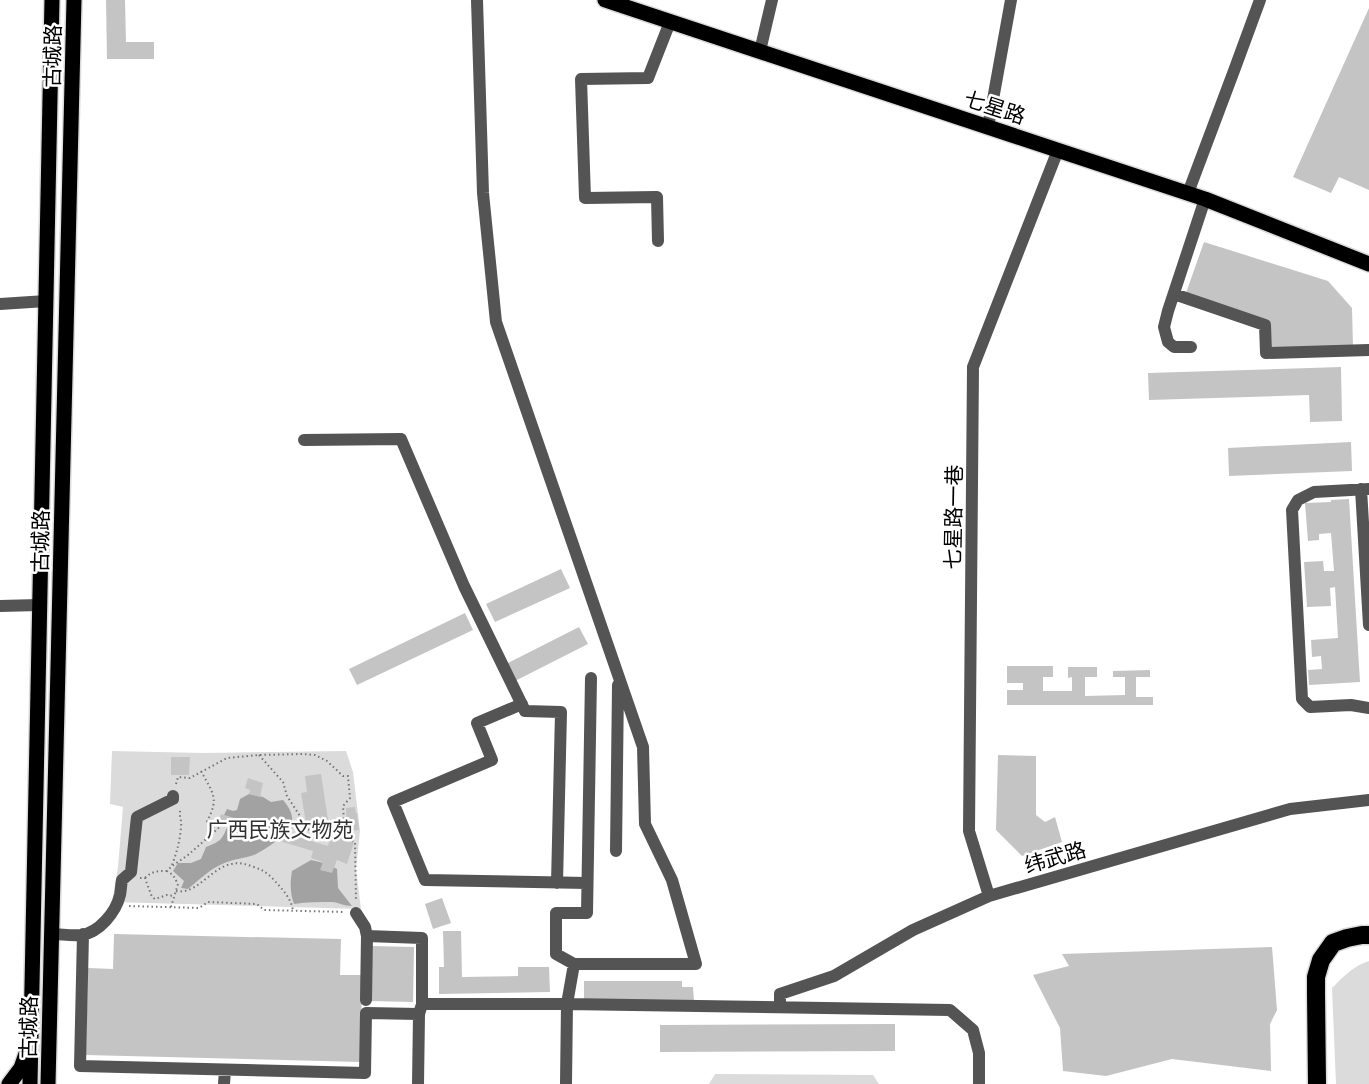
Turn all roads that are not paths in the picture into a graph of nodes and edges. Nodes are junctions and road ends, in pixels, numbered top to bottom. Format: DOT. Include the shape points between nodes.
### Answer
graph roads {
  1 [pos="52,0"];
  2 [pos="74,0"];
  3 [pos="477,0"];
  4 [pos="605,0"];
  5 [pos="772,0"];
  6 [pos="1011,0"];
  7 [pos="1260,0"];
  8 [pos="670,22"];
  9 [pos="760,51"];
  10 [pos="988,127"];
  11 [pos="1058,150"];
  12 [pos="1188,193"];
  13 [pos="1205,199"];
  14 [pos="658,241"];
  15 [pos="1369,264"];
  16 [pos="1174,294"];
  17 [pos="46,301"];
  18 [pos="0,304"];
  19 [pos="1191,347"];
  20 [pos="1369,350"];
  21 [pos="304,440"];
  22 [pos="1365,489"];
  23 [pos="39,605"];
  24 [pos="0,606"];
  25 [pos="1369,625"];
  26 [pos="618,675"];
  27 [pos="591,678"];
  28 [pos="522,704"];
  29 [pos="1369,708"];
  30 [pos="173,797"];
  31 [pos="1369,800"];
  32 [pos="616,851"];
  33 [pos="557,883"];
  34 [pos="587,884"];
  35 [pos="989,896"];
  36 [pos="356,913"];
  37 [pos="51,934"];
  38 [pos="83,934"];
  39 [pos="1369,935"];
  40 [pos="367,936"];
  41 [pos="574,964"];
  42 [pos="366,1000"];
  43 [pos="567,1004"];
  44 [pos="780,1007"];
  45 [pos="420,1009"];
  46 [pos="31,1042"];
  47 [pos="49,1043"];
  48 [pos="225,1070"];
  49 [pos="9,1084"];
  50 [pos="30,1084"];
  51 [pos="48,1084"];
  52 [pos="61,1084"];
  53 [pos="224,1084"];
  54 [pos="418,1084"];
  55 [pos="566,1084"];
  56 [pos="979,1084"];
  57 [pos="1317,1084"];
  1 -- 17 [label="main road, 古城路"];
  2 -- 37 [label="main road, 古城路"];
  3 -- 26 [label="street" via="483,193 496,322"];
  4 -- 8 [label="main road, 七星路"];
  5 -- 9 [label="street"];
  6 -- 10 [label="street"];
  7 -- 12 [label="street"];
  8 -- 9 [label="main road, 七星路"];
  8 -- 14 [label="street" via="648,78 581,79 585,198 657,197"];
  9 -- 10 [label="main road, 七星路"];
  10 -- 11 [label="main road, 七星路"];
  11 -- 12 [label="main road, 七星路"];
  11 -- 35 [label="street, 七星路一巷" via="973,367 969,831"];
  12 -- 13 [label="main road, 七星路"];
  13 -- 15 [label="main road, 七星路"];
  13 -- 16 [label="street"];
  16 -- 19 [label="street" via="1165,335 1174,347"];
  16 -- 20 [label="street" via="1265,324 1266,353"];
  17 -- 18 [label="street"];
  17 -- 23 [label="main road, 古城路"];
  21 -- 28 [label="street" via="401,439 464,586"];
  22 -- 25 [label="street"];
  22 -- 29 [label="street" via="1314,492 1298,500 1292,510 1302,699 1310,707"];
  23 -- 24 [label="street"];
  23 -- 46 [label="main road, 古城路"];
  26 -- 32 [label="street"];
  26 -- 41 [label="street" via="643,747 645,824 672,880 696,964"];
  27 -- 34 [label="street"];
  28 -- 33 [label="street" via="525,711 561,712"];
  28 -- 33 [label="street" via="477,723 492,760 393,802 425,880"];
  30 -- 38 [label="street" via="137,817 131,872 122,880 120,896 101,925"];
  31 -- 35 [label="street, 纬武路" via="1290,809"];
  33 -- 34 [label="street"];
  34 -- 41 [label="street" via="587,913 556,913 556,954"];
  35 -- 44 [label="street, 纬武路" via="913,930 834,976 780,994"];
  36 -- 40 [label="street"];
  37 -- 38 [label="street"];
  37 -- 47 [label="main road, 古城路"];
  38 -- 48 [label="street" via="80,1066"];
  39 -- 57 [label="highway" via="1333,943 1321,960 1316,977"];
  40 -- 42 [label="street"];
  40 -- 45 [label="street" via="422,938"];
  41 -- 43 [label="street"];
  43 -- 44 [label="street"];
  43 -- 45 [label="street"];
  43 -- 55 [label="street"];
  44 -- 56 [label="street" via="950,1010 973,1029 979,1053"];
  45 -- 48 [label="street" via="366,1013 365,1073"];
  45 -- 54 [label="street"];
  46 -- 49 [label="main road" via="21,1068"];
  46 -- 50 [label="main road, 古城路"];
  47 -- 51 [label="main road, 古城路"];
  47 -- 52 [label="main road"];
  48 -- 53 [label="street"];
}
